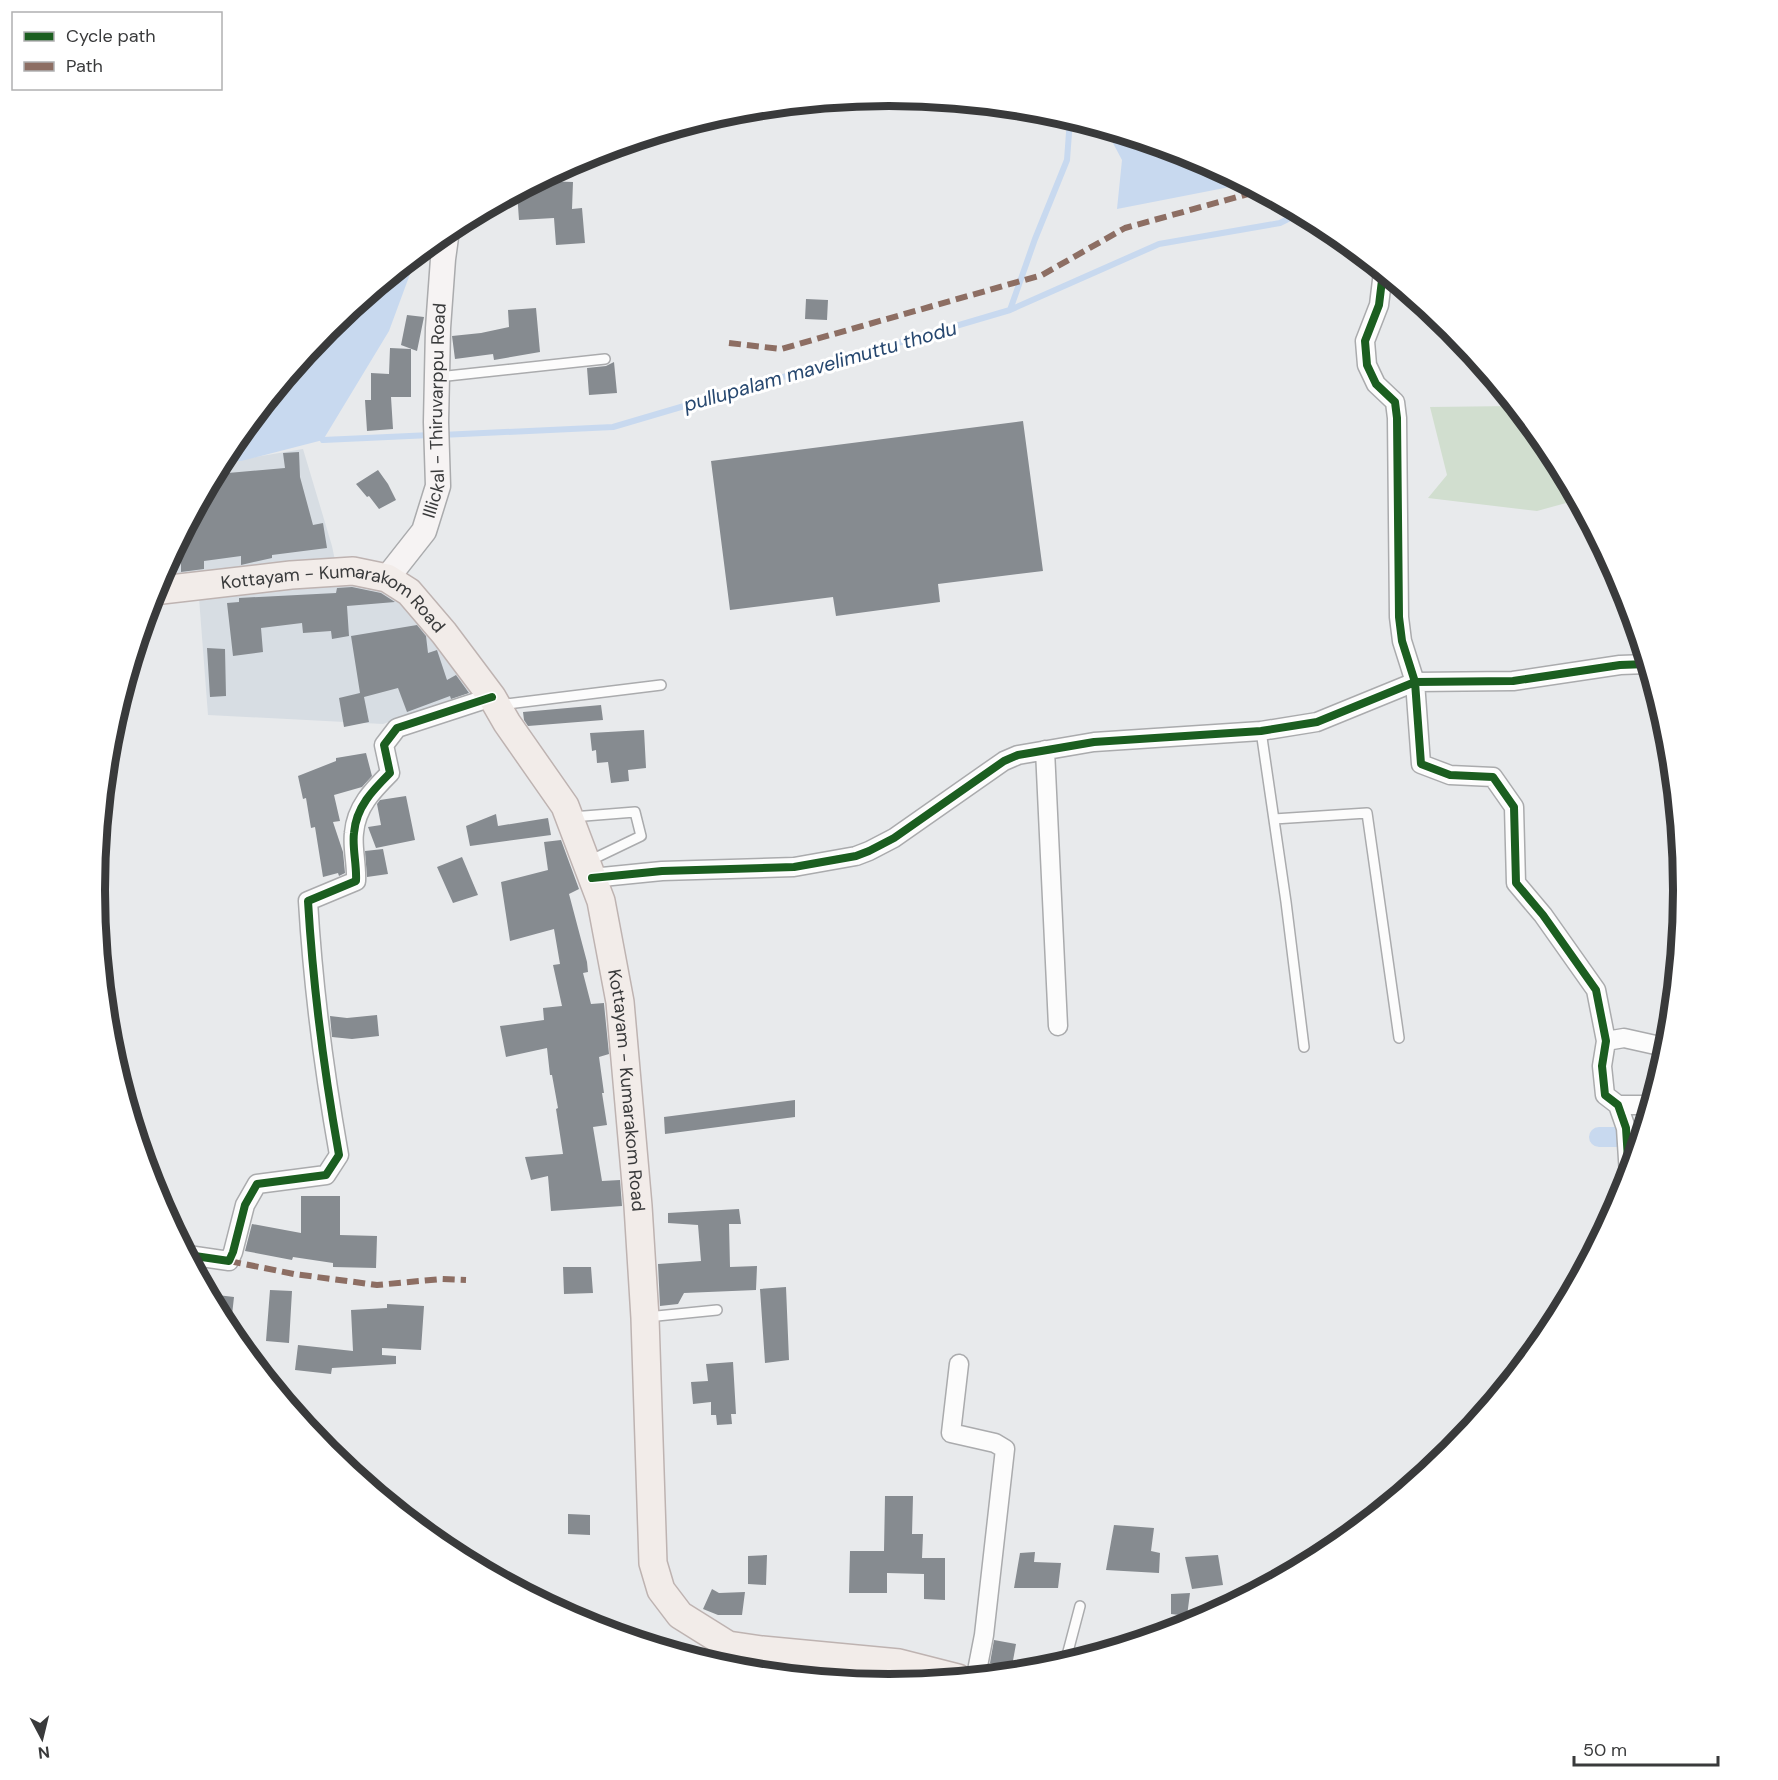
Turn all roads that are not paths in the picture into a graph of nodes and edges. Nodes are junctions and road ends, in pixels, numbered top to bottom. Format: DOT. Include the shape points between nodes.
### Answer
graph roads {
  1 [pos="445,244"];
  2 [pos="1382,281"];
  3 [pos="605,359"];
  4 [pos="438,378"];
  5 [pos="387,578"];
  6 [pos="165,590"];
  7 [pos="1639,664"];
  8 [pos="1415,682"];
  9 [pos="661,685"];
  10 [pos="494,701"];
  11 [pos="1261,731"];
  12 [pos="1045,750"];
  13 [pos="569,817"];
  14 [pos="1274,819"];
  15 [pos="589,870"];
  16 [pos="1058,1026"];
  17 [pos="1399,1038"];
  18 [pos="1606,1041"];
  19 [pos="1657,1045"];
  20 [pos="1304,1047"];
  21 [pos="1618,1105"];
  22 [pos="1642,1105"];
  23 [pos="1628,1151"];
  24 [pos="196,1256"];
  25 [pos="717,1310"];
  26 [pos="645,1318"];
  27 [pos="959,1364"];
  28 [pos="1080,1606"];
  29 [pos="1068,1653"];
  30 [pos="729,1656"];
  31 [pos="977,1668"];
  32 [pos="935,1672"];
  1 -- 4 [label="main road, Illickal - Thiruvarppu Road"];
  2 -- 8 [label="street" via="1379,305 1365,341 1367,365 1376,384 1395,402 1399,617"];
  3 -- 4 [label="lane"];
  4 -- 5 [label="main road, Illickal - Thiruvarppu Road" via="438,486 424,531"];
  5 -- 6 [label="main road, Kottayam - Kumarakom Road" via="352,571"];
  5 -- 10 [label="main road, Kottayam - Kumarakom Road" via="409,592"];
  7 -- 8 [label="street" via="1512,681"];
  8 -- 11 [label="street" via="1317,722"];
  8 -- 18 [label="street" via="1421,764 1450,775 1493,777 1514,807 1516,883 1544,915 1596,990"];
  9 -- 10 [label="lane"];
  10 -- 13 [label="main road, Kottayam - Kumarakom Road"];
  10 -- 24 [label="street" via="397,728 384,745 390,773 360,809 354,833 356,880 308,901 313,975 339,1155 326,1175 257,1184 245,1205 229,1261"];
  11 -- 12 [label="street" via="1094,742"];
  11 -- 14 [label="lane"];
  12 -- 15 [label="street" via="1004,761 894,838 856,856 794,867"];
  12 -- 16 [label="street"];
  13 -- 15 [label="main road, Kottayam - Kumarakom Road"];
  13 -- 15 [label="lane" via="634,812 641,836"];
  14 -- 17 [label="lane" via="1366,813"];
  14 -- 20 [label="lane"];
  15 -- 26 [label="main road, Kottayam - Kumarakom Road" via="601,901 620,1002"];
  18 -- 19 [label="street" via="1624,1038"];
  18 -- 21 [label="street" via="1602,1066 1605,1095"];
  21 -- 22 [label="street"];
  21 -- 23 [label="street"];
  25 -- 26 [label="lane"];
  26 -- 30 [label="main road, Kottayam - Kumarakom Road" via="653,1563 661,1590 680,1615"];
  27 -- 31 [label="street" via="951,1433 1005,1449"];
  28 -- 29 [label="lane"];
  30 -- 32 [label="main road, Kottayam - Kumarakom Road" via="762,1650 899,1663"];
}
